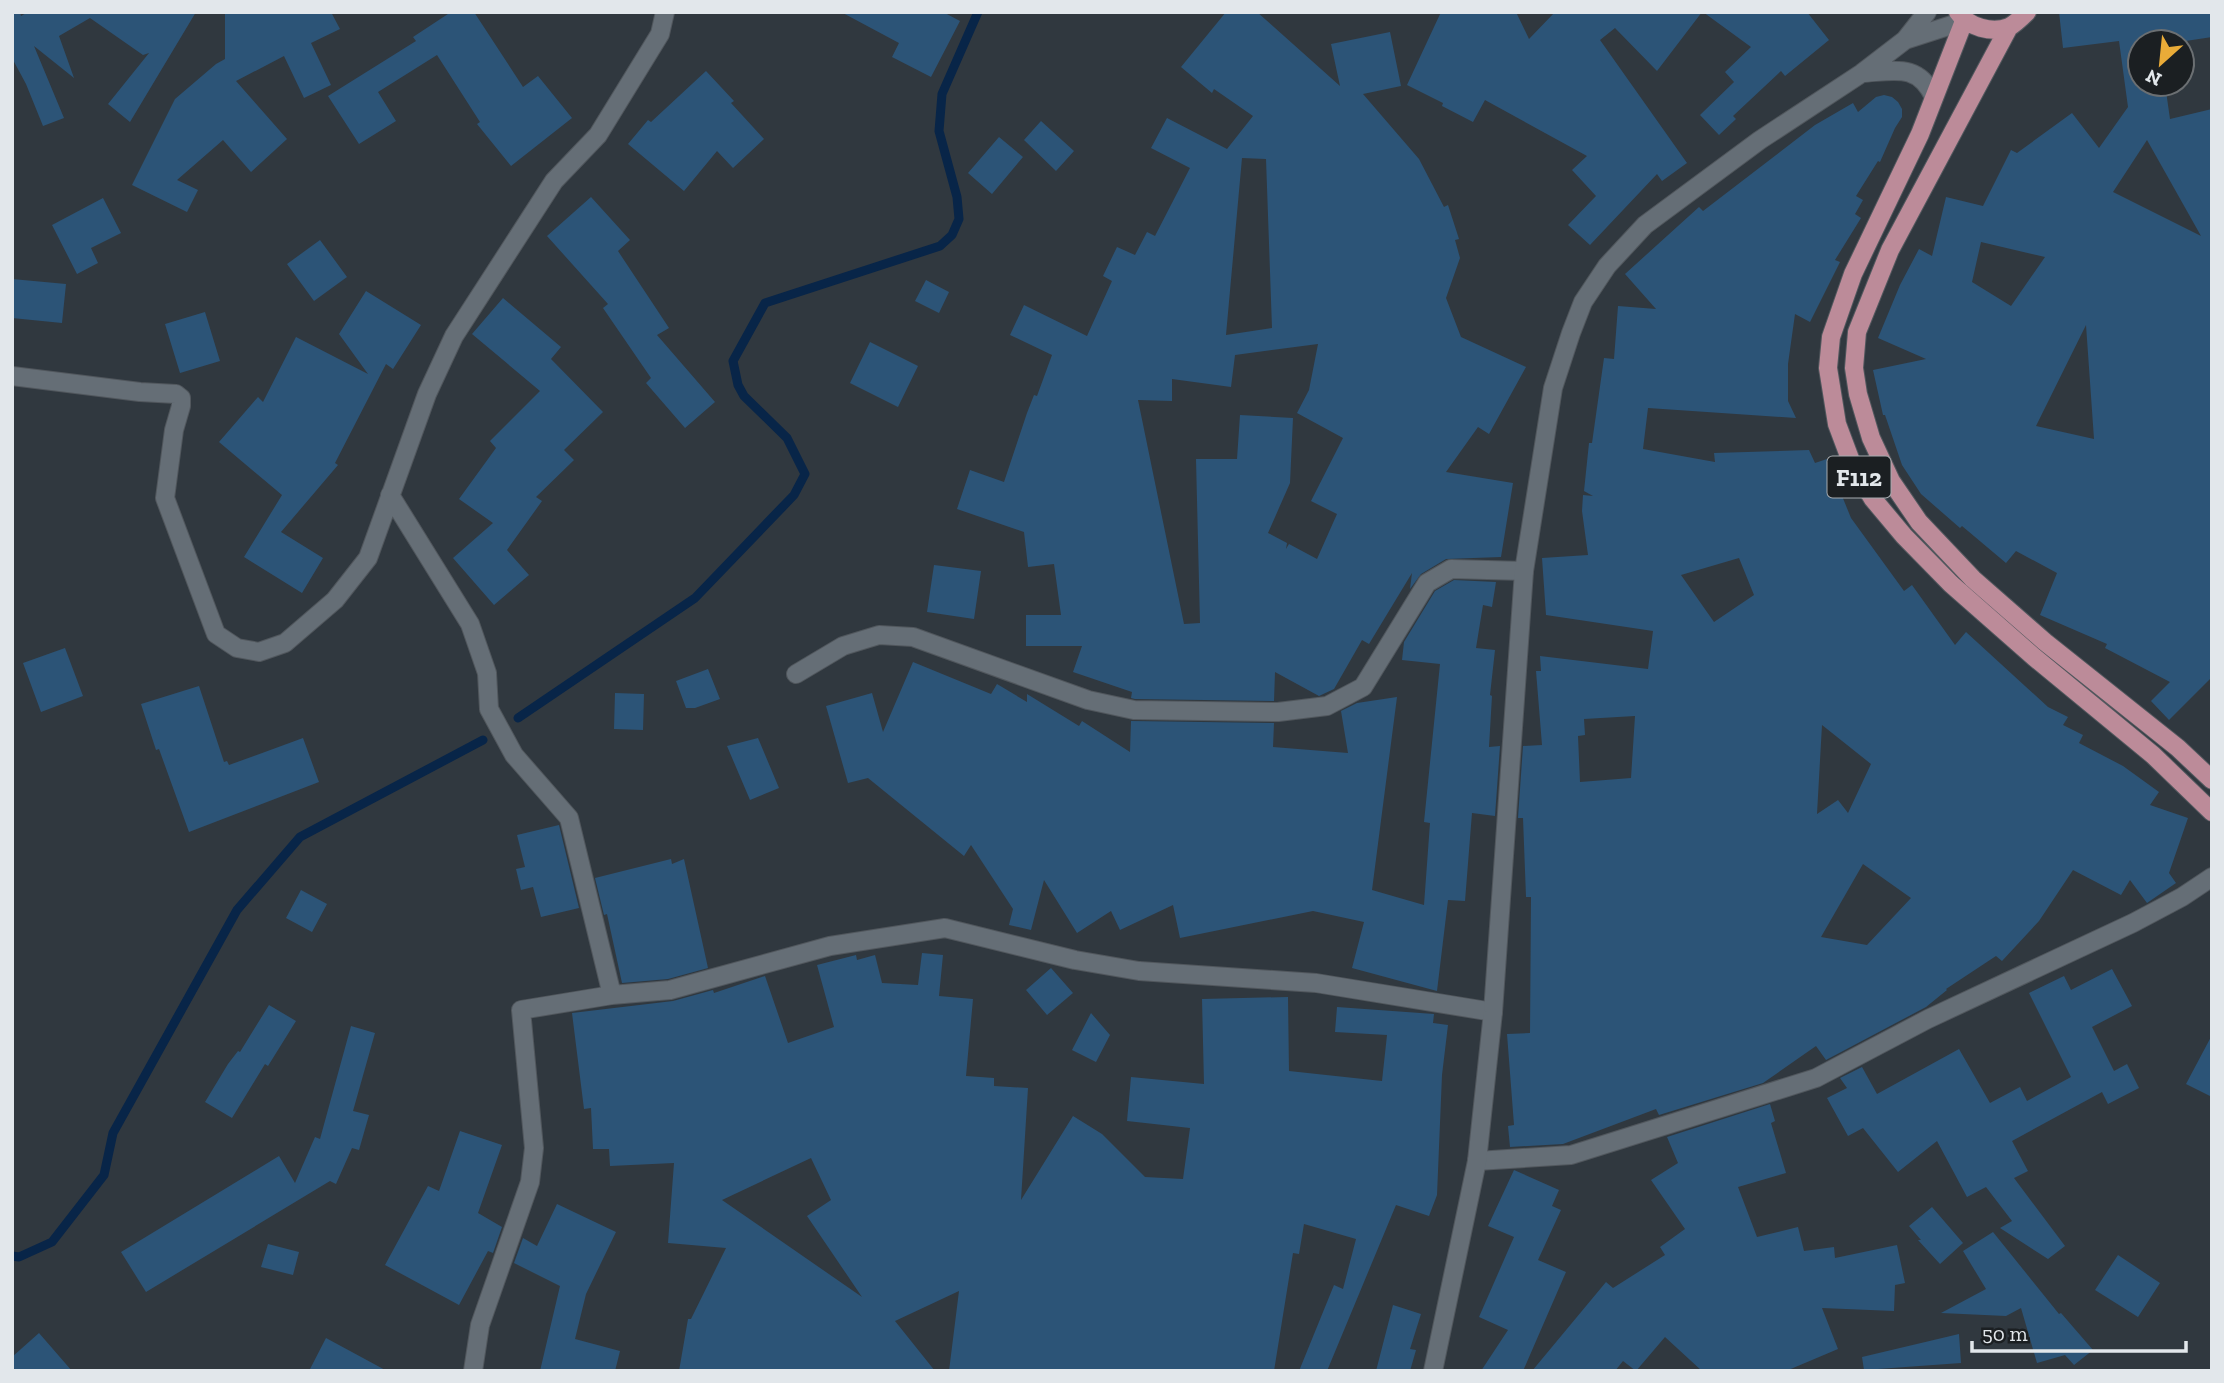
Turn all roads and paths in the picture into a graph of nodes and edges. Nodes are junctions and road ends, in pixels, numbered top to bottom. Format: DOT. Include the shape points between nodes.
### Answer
graph roads {
  1 [pos="665,12"];
  2 [pos="1927,12"];
  3 [pos="2027,12"];
  4 [pos="1961,17"];
  5 [pos="2009,27"];
  6 [pos="1905,40"];
  7 [pos="1862,73"];
  8 [pos="1934,97"];
  9 [pos="12,376"];
  10 [pos="390,495"];
  11 [pos="1524,571"];
  12 [pos="796,674"];
  13 [pos="2212,780"];
  14 [pos="2212,812"];
  15 [pos="2212,877"];
  16 [pos="612,995"];
  17 [pos="1493,1012"];
  18 [pos="1478,1161"];
  19 [pos="474,1371"];
  20 [pos="1433,1371"];
  1 -- 10 [label="street" via="660,34 598,135 554,181 454,336"];
  2 -- 6 [label="street"];
  3 -- 5 [label="main road"];
  4 -- 5 [label="main road" via="1987,29"];
  4 -- 6 [label="street"];
  4 -- 8 [label="main road, F112"];
  5 -- 13 [label="main road, F112" via="1890,250 1857,332 1854,368 1858,394 1891,481 1919,522 2045,642"];
  6 -- 7 [label="street"];
  7 -- 8 [label="street" via="1915,73"];
  7 -- 11 [label="street" via="1760,140 1645,225 1583,302 1553,388"];
  8 -- 14 [label="main road, F112" via="1853,275 1831,337 1828,368 1835,412 1852,464 1904,537 1951,584 2153,755"];
  9 -- 10 [label="street" via="181,398 164,498 216,634 237,648 260,652 285,643 335,600 368,558"];
  10 -- 16 [label="street" via="470,624 487,673 489,709 514,755 569,818"];
  11 -- 12 [label="street" via="1451,569 1427,583 1363,687 1326,706 1278,712 1134,710 1088,700 913,637 879,635 843,646"];
  11 -- 17 [label="street"];
  15 -- 18 [label="street" via="2133,923 1927,1018 1816,1078 1571,1155"];
  16 -- 17 [label="street" via="670,990 830,947 945,928 1139,971 1316,983"];
  16 -- 19 [label="street" via="521,1010 534,1148 530,1182 480,1325"];
  17 -- 18 [label="street"];
  18 -- 20 [label="street"];
}
